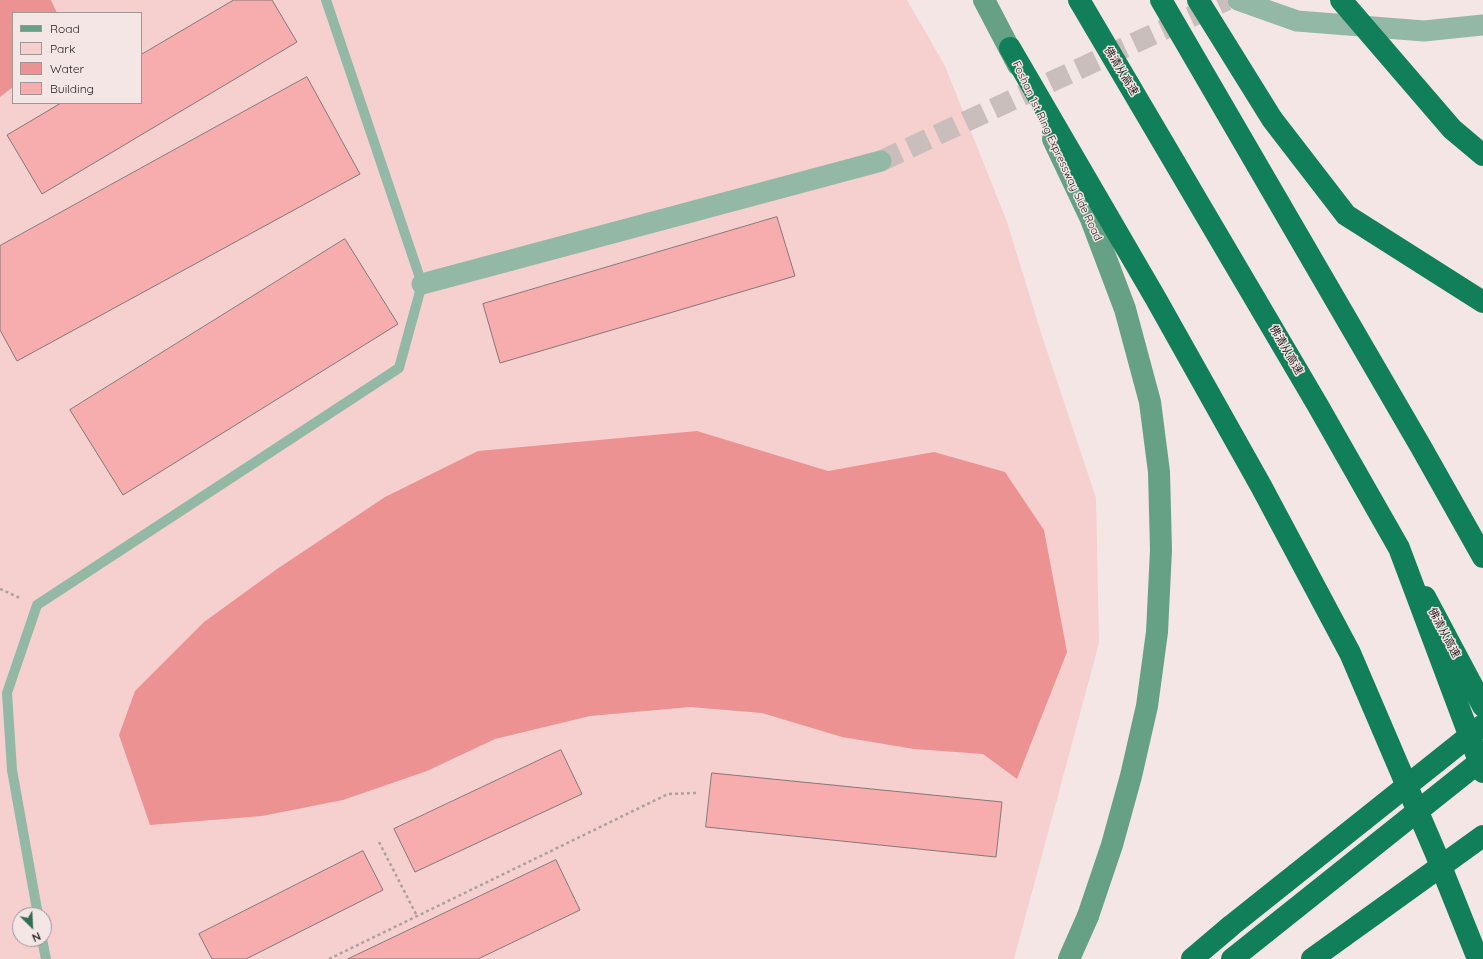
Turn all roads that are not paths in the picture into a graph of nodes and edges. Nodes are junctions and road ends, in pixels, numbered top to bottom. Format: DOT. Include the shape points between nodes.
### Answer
graph roads {
  1 [pos="326,0"];
  2 [pos="984,0"];
  3 [pos="1079,0"];
  4 [pos="1161,0"];
  5 [pos="1198,0"];
  6 [pos="1238,0"];
  7 [pos="1341,0"];
  8 [pos="1483,25"];
  9 [pos="1010,48"];
  10 [pos="1483,155"];
  11 [pos="881,161"];
  12 [pos="422,284"];
  13 [pos="1483,302"];
  14 [pos="1399,548"];
  15 [pos="1483,557"];
  16 [pos="1483,706"];
  17 [pos="1483,725"];
  18 [pos="1483,759"];
  19 [pos="1483,772"];
  20 [pos="1483,836"];
  21 [pos="37,907"];
  22 [pos="44,947"];
  23 [pos="46,959"];
  24 [pos="1069,959"];
  25 [pos="1192,959"];
  26 [pos="1232,959"];
  27 [pos="1312,959"];
  28 [pos="1478,959"];
  1 -- 12 [label="lane"];
  2 -- 9 [label="main road, Foshan 1st Ring Expressway Side Road, bridge"];
  3 -- 14 [label="highway, 佛清从高速, bridge"];
  4 -- 15 [label="highway, bridge"];
  5 -- 13 [label="highway, bridge" via="1272,119 1346,214"];
  6 -- 8 [label="street" via="1297,21 1424,31"];
  7 -- 10 [label="highway, bridge" via="1452,129"];
  9 -- 24 [label="main road, Foshan 1st Ring Expressway Side Road, bridge" via="1091,219 1125,309 1150,402 1159,472 1161,550 1158,625 1147,706 1112,845 1088,916"];
  9 -- 28 [label="highway, bridge" via="1156,299 1350,653"];
  11 -- 12 [label="street"];
  12 -- 21 [label="lane" via="399,368 37,605 7,693 12,770"];
  14 -- 16 [label="highway, 佛清从高速, bridge"];
  14 -- 19 [label="highway, bridge"];
  17 -- 25 [label="highway"];
  18 -- 26 [label="highway"];
  20 -- 27 [label="highway"];
  22 -- 23 [label="lane"];
}
